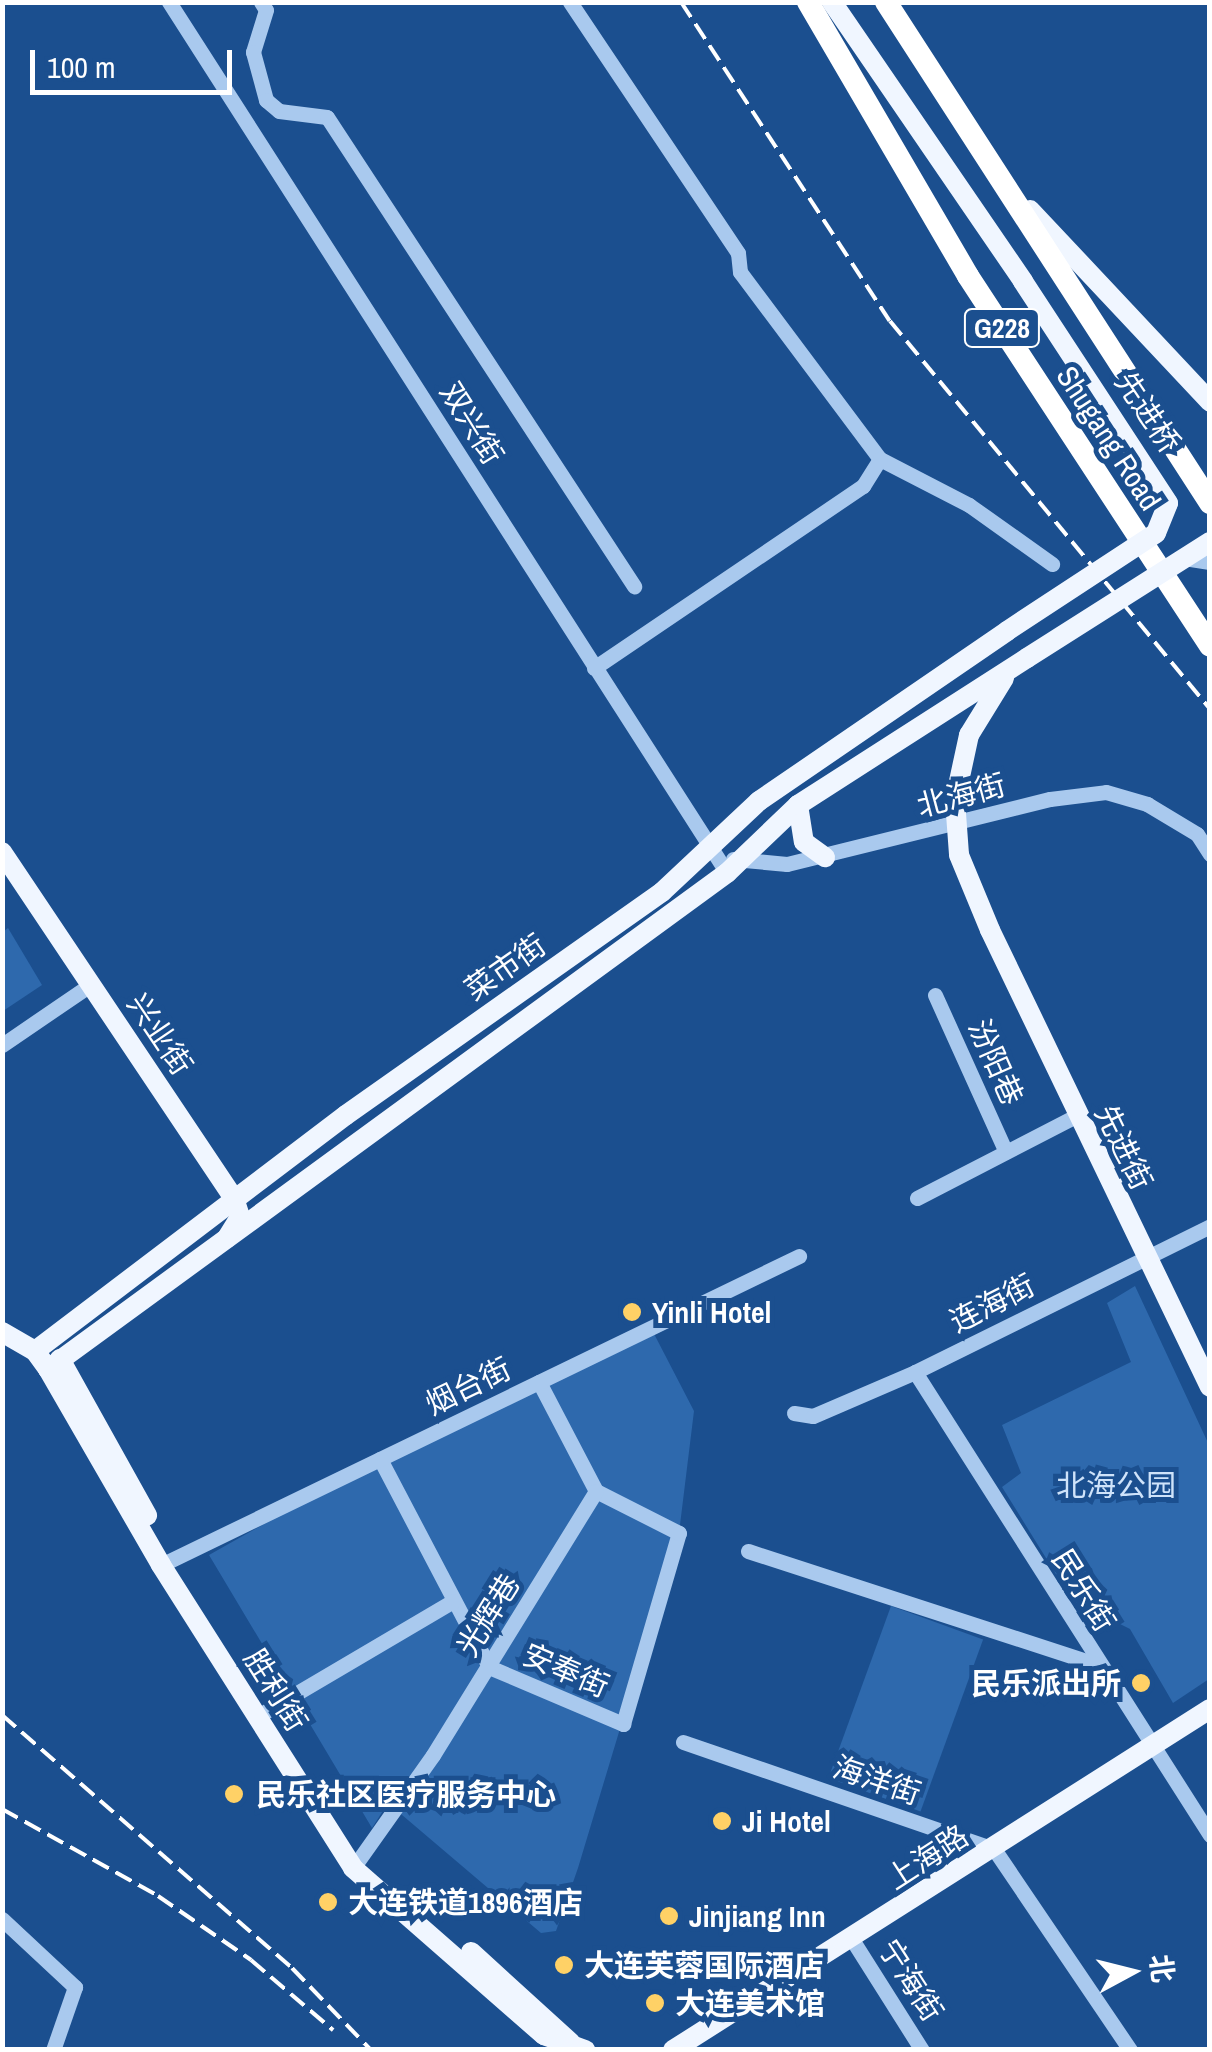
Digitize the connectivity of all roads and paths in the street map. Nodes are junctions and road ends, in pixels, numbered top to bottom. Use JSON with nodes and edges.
{"nodes":[{"id":1,"x":169,"y":2,"type":"edge"},
{"id":2,"x":260,"y":2,"type":"edge"},
{"id":3,"x":570,"y":2,"type":"edge"},
{"id":4,"x":808,"y":2,"type":"edge"},
{"id":5,"x":832,"y":2,"type":"edge"},
{"id":6,"x":886,"y":2,"type":"edge"},
{"id":7,"x":266,"y":100,"type":"junction"},
{"id":8,"x":245,"y":116,"type":"junction"},
{"id":9,"x":987,"y":159,"type":"junction"},
{"id":10,"x":1210,"y":402,"type":"edge"},
{"id":11,"x":880,"y":459,"type":"junction"},
{"id":12,"x":1207,"y":499,"type":"edge"},
{"id":13,"x":1210,"y":542,"type":"edge"},
{"id":14,"x":1184,"y":558,"type":"junction"},
{"id":15,"x":1210,"y":562,"type":"edge"},
{"id":16,"x":1052,"y":564,"type":"dead end"},
{"id":17,"x":634,"y":586,"type":"dead end"},
{"id":18,"x":1006,"y":631,"type":"joint"},
{"id":19,"x":1210,"y":649,"type":"edge"},
{"id":20,"x":1021,"y":662,"type":"junction"},
{"id":21,"x":594,"y":668,"type":"junction"},
{"id":22,"x":798,"y":805,"type":"junction"},
{"id":23,"x":2,"y":852,"type":"edge"},
{"id":24,"x":710,"y":852,"type":"junction"},
{"id":25,"x":1210,"y":854,"type":"edge"},
{"id":26,"x":825,"y":857,"type":"junction"},
{"id":27,"x":734,"y":867,"type":"junction"},
{"id":28,"x":90,"y":984,"type":"junction"},
{"id":29,"x":935,"y":995,"type":"dead end"},
{"id":30,"x":2,"y":1045,"type":"edge"},
{"id":31,"x":1076,"y":1116,"type":"junction"},
{"id":32,"x":1006,"y":1152,"type":"junction"},
{"id":33,"x":234,"y":1198,"type":"junction"},
{"id":34,"x":917,"y":1198,"type":"dead end"},
{"id":35,"x":1210,"y":1226,"type":"edge"},
{"id":36,"x":216,"y":1251,"type":"junction"},
{"id":37,"x":805,"y":1253,"type":"dead end"},
{"id":38,"x":1145,"y":1257,"type":"junction"},
{"id":39,"x":2,"y":1332,"type":"edge"},
{"id":40,"x":48,"y":1360,"type":"junction"},
{"id":41,"x":915,"y":1372,"type":"junction"},
{"id":42,"x":539,"y":1382,"type":"junction"},
{"id":43,"x":1210,"y":1387,"type":"edge"},
{"id":44,"x":794,"y":1413,"type":"dead end"},
{"id":45,"x":380,"y":1458,"type":"junction"},
{"id":46,"x":596,"y":1492,"type":"junction"},
{"id":47,"x":748,"y":1551,"type":"dead end"},
{"id":48,"x":166,"y":1562,"type":"junction"},
{"id":49,"x":453,"y":1601,"type":"junction"},
{"id":50,"x":1099,"y":1665,"type":"junction"},
{"id":51,"x":489,"y":1666,"type":"junction"},
{"id":52,"x":1210,"y":1709,"type":"edge"},
{"id":53,"x":262,"y":1713,"type":"junction"},
{"id":54,"x":683,"y":1742,"type":"dead end"},
{"id":55,"x":1152,"y":1746,"type":"junction"},
{"id":56,"x":1210,"y":1836,"type":"edge"},
{"id":57,"x":994,"y":1849,"type":"junction"},
{"id":58,"x":356,"y":1863,"type":"junction"},
{"id":59,"x":2,"y":1919,"type":"edge"},
{"id":60,"x":853,"y":1941,"type":"junction"},
{"id":61,"x":568,"y":2046,"type":"edge"},
{"id":62,"x":675,"y":2049,"type":"edge"},
{"id":63,"x":52,"y":2050,"type":"edge"},
{"id":64,"x":922,"y":2050,"type":"edge"},
{"id":65,"x":1130,"y":2050,"type":"edge"}],
"edges":[{"from":1,"to":8,"type":"street","name":"双兴街"},
{"from":2,"to":7,"type":"street"},
{"from":3,"to":11,"type":"street"},
{"from":4,"to":19,"type":"highway","name":"Shugang Road","number":"G228"},
{"from":5,"to":18,"type":"main road","name":"先进桥","bridge":true},
{"from":6,"to":9,"type":"highway","name":"Shugang Road","number":"G228"},
{"from":7,"to":8,"type":"street"},
{"from":7,"to":17,"type":"street"},
{"from":8,"to":21,"type":"street","name":"双兴街"},
{"from":9,"to":10,"type":"main road","name":"先进桥"},
{"from":9,"to":12,"type":"highway","name":"Shugang Road","number":"G228"},
{"from":11,"to":16,"type":"street"},
{"from":11,"to":21,"type":"street"},
{"from":13,"to":14,"type":"main road","bridge":true},
{"from":14,"to":15,"type":"street"},
{"from":14,"to":20,"type":"main road","bridge":true},
{"from":18,"to":24,"type":"main road","name":"菜市街"},
{"from":20,"to":22,"type":"main road"},
{"from":20,"to":31,"type":"main road","name":"先进街","bridge":true},
{"from":21,"to":24,"type":"street","name":"双兴街"},
{"from":22,"to":26,"type":"main road"},
{"from":22,"to":27,"type":"main road"},
{"from":23,"to":28,"type":"main road","name":"兴业街"},
{"from":24,"to":27,"type":"street","name":"北海街"},
{"from":24,"to":33,"type":"main road","name":"菜市街"},
{"from":25,"to":26,"type":"street","name":"北海街"},
{"from":26,"to":27,"type":"street","name":"北海街"},
{"from":27,"to":36,"type":"main road"},
{"from":28,"to":30,"type":"street"},
{"from":28,"to":33,"type":"main road","name":"兴业街"},
{"from":29,"to":32,"type":"street","name":"汾阳巷"},
{"from":31,"to":32,"type":"street"},
{"from":31,"to":38,"type":"main road","name":"先进街"},
{"from":32,"to":34,"type":"street"},
{"from":33,"to":36,"type":"main road"},
{"from":33,"to":40,"type":"main road","name":"菜市街"},
{"from":35,"to":38,"type":"street","name":"连海街"},
{"from":36,"to":40,"type":"main road"},
{"from":37,"to":42,"type":"street","name":"烟台街"},
{"from":38,"to":41,"type":"street","name":"连海街"},
{"from":38,"to":43,"type":"main road","name":"先进街"},
{"from":39,"to":40,"type":"main road"},
{"from":40,"to":48,"type":"main road","name":"胜利街"},
{"from":41,"to":44,"type":"street","name":"连海街"},
{"from":41,"to":50,"type":"street","name":"民乐街"},
{"from":42,"to":45,"type":"street","name":"烟台街"},
{"from":42,"to":46,"type":"street"},
{"from":45,"to":48,"type":"street","name":"烟台街"},
{"from":45,"to":49,"type":"street"},
{"from":46,"to":51,"type":"street","name":"光辉巷"},
{"from":46,"to":51,"type":"street","name":"安奉街"},
{"from":47,"to":50,"type":"street"},
{"from":48,"to":53,"type":"main road","name":"胜利街"},
{"from":49,"to":51,"type":"street"},
{"from":49,"to":53,"type":"street"},
{"from":50,"to":55,"type":"street","name":"民乐街"},
{"from":51,"to":58,"type":"street","name":"光辉巷"},
{"from":52,"to":55,"type":"main road","name":"上海路"},
{"from":53,"to":58,"type":"main road","name":"胜利街"},
{"from":54,"to":57,"type":"street","name":"海洋街"},
{"from":55,"to":56,"type":"street","name":"民乐街"},
{"from":55,"to":57,"type":"main road","name":"上海路"},
{"from":57,"to":60,"type":"main road","name":"上海路"},
{"from":57,"to":65,"type":"street"},
{"from":58,"to":61,"type":"main road","name":"胜利街"},
{"from":58,"to":61,"type":"main road","name":"胜利街"},
{"from":59,"to":63,"type":"street"},
{"from":60,"to":62,"type":"main road","name":"上海路"},
{"from":60,"to":64,"type":"street","name":"宁海街"}]}
